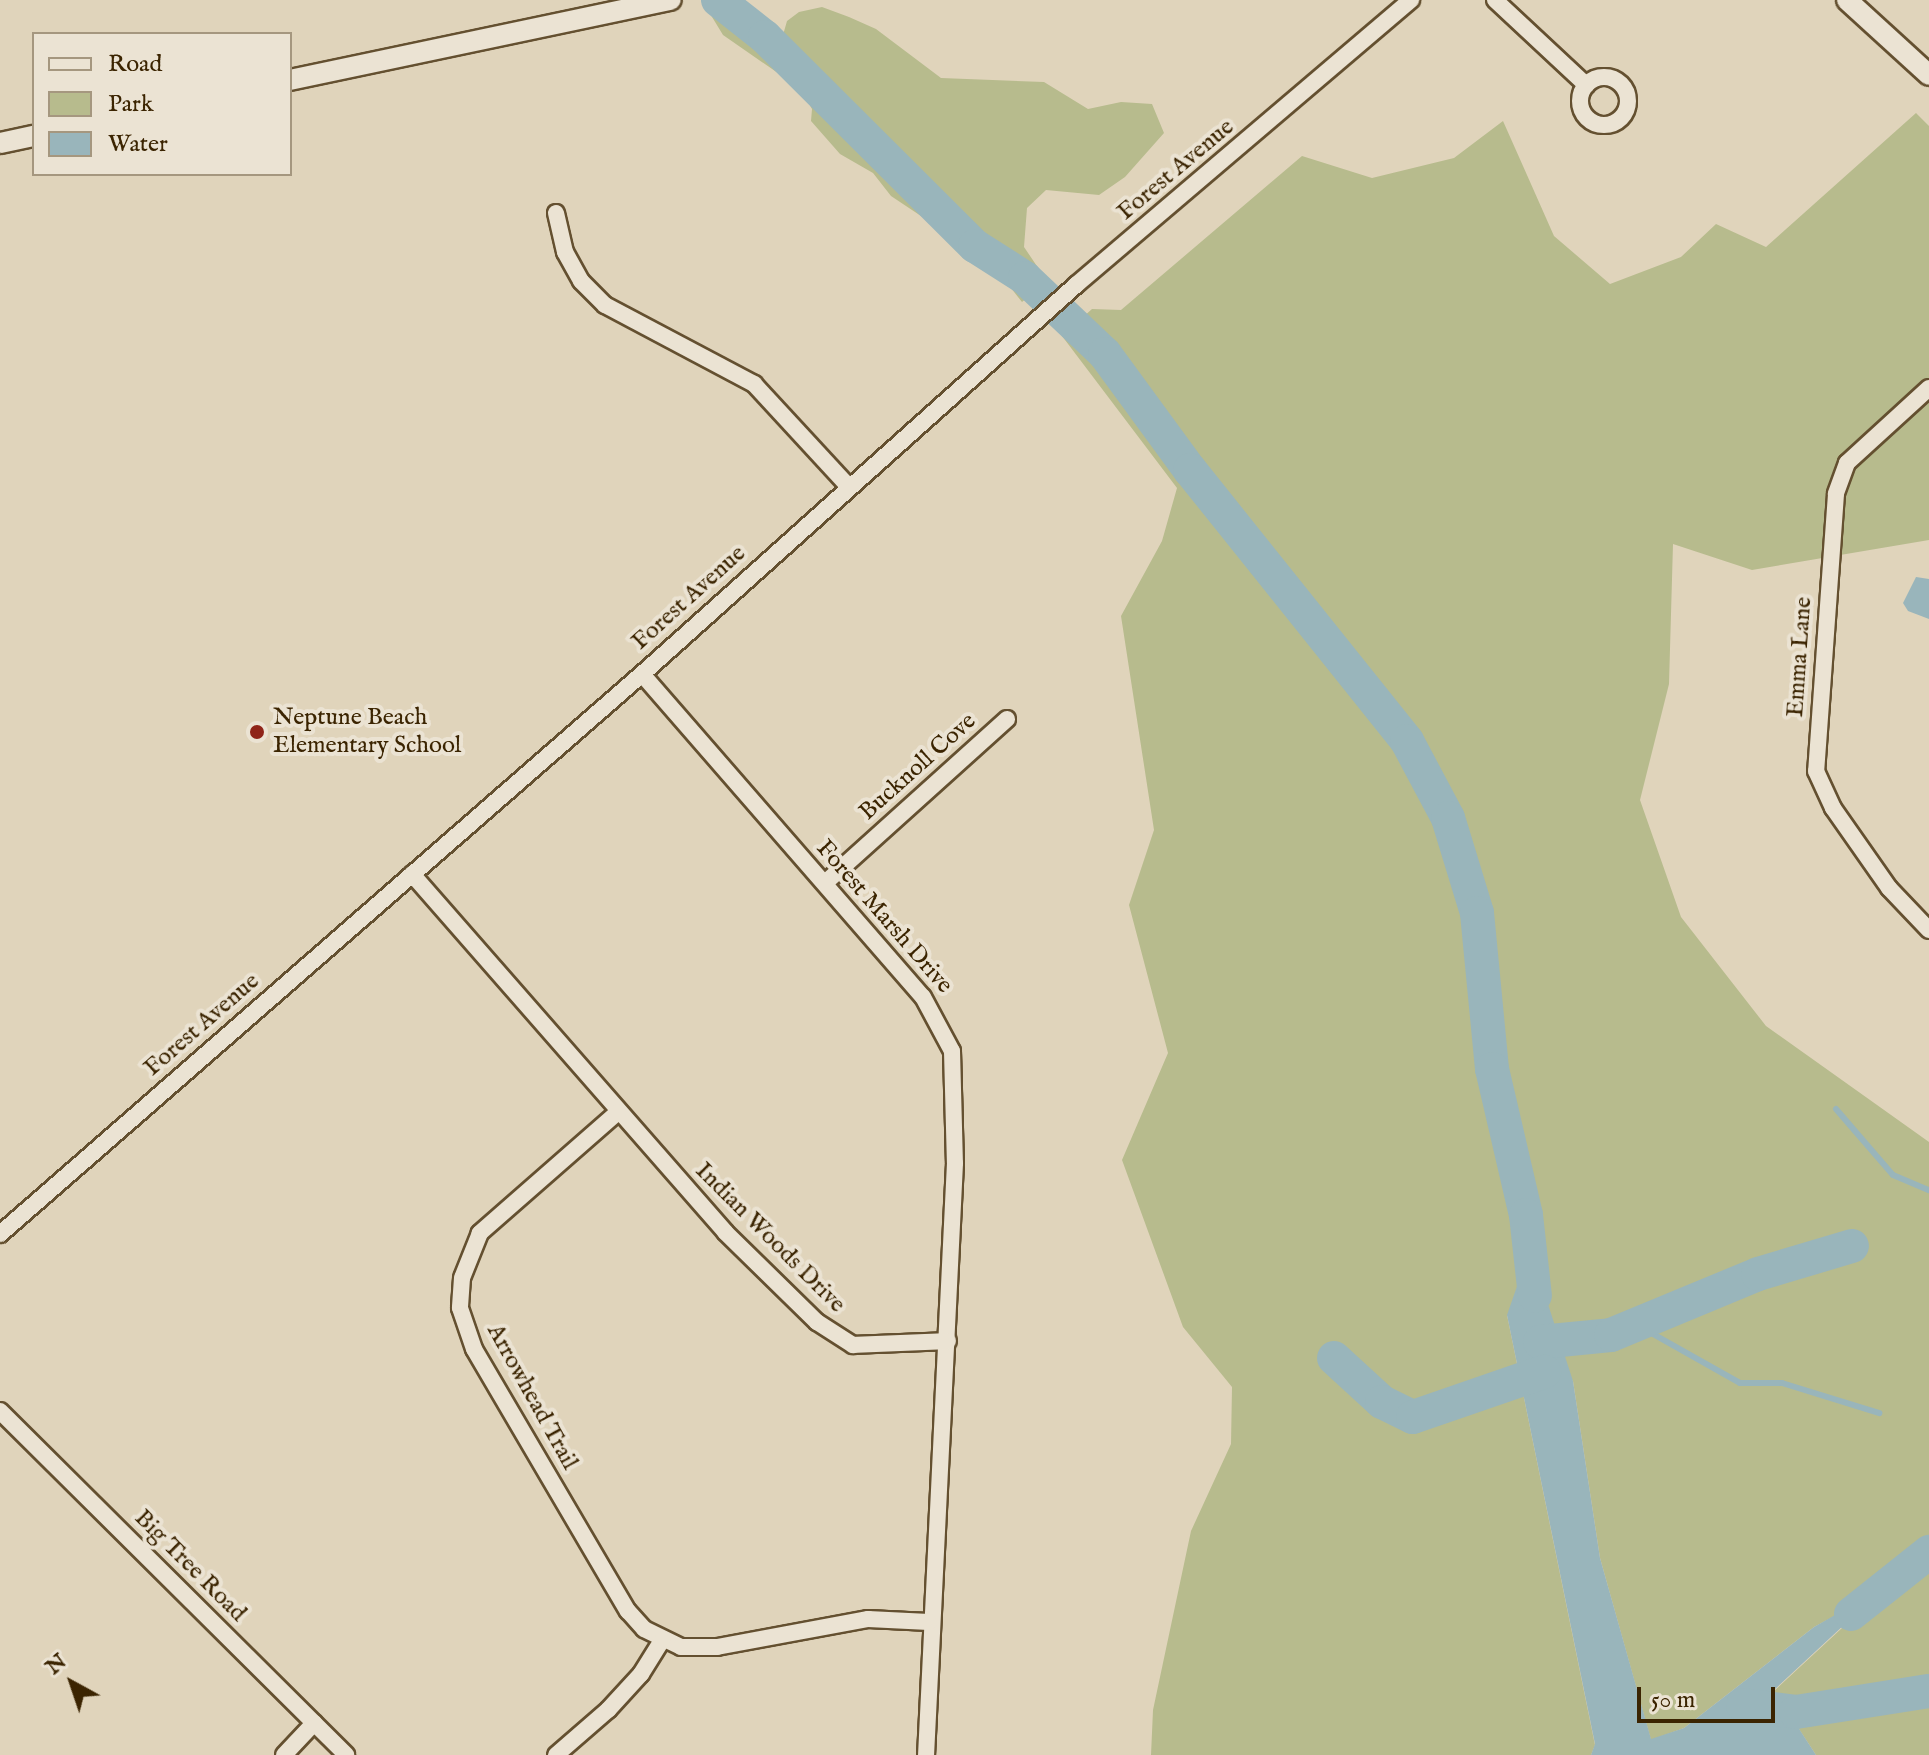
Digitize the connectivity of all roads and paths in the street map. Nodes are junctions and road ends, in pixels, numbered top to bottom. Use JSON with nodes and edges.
{"nodes":[{"id":1,"x":1411,"y":0,"type":"edge"},
{"id":2,"x":1495,"y":0,"type":"edge"},
{"id":3,"x":1847,"y":0,"type":"edge"},
{"id":4,"x":663,"y":2,"type":"edge"},
{"id":5,"x":1929,"y":75,"type":"edge"},
{"id":6,"x":292,"y":80,"type":"edge"},
{"id":7,"x":1586,"y":85,"type":"dead end"},
{"id":8,"x":32,"y":136,"type":"edge"},
{"id":9,"x":0,"y":143,"type":"edge"},
{"id":10,"x":556,"y":213,"type":"dead end"},
{"id":11,"x":1929,"y":388,"type":"edge"},
{"id":12,"x":848,"y":486,"type":"junction"},
{"id":13,"x":642,"y":674,"type":"junction"},
{"id":14,"x":1007,"y":719,"type":"dead end"},
{"id":15,"x":412,"y":874,"type":"junction"},
{"id":16,"x":825,"y":883,"type":"junction"},
{"id":17,"x":1929,"y":930,"type":"edge"},
{"id":18,"x":618,"y":1112,"type":"junction"},
{"id":19,"x":0,"y":1234,"type":"edge"},
{"id":20,"x":948,"y":1341,"type":"junction"},
{"id":21,"x":0,"y":1411,"type":"edge"},
{"id":22,"x":929,"y":1622,"type":"junction"},
{"id":23,"x":662,"y":1640,"type":"junction"},
{"id":24,"x":314,"y":1723,"type":"junction"},
{"id":25,"x":284,"y":1755,"type":"edge"},
{"id":26,"x":346,"y":1755,"type":"edge"},
{"id":27,"x":556,"y":1755,"type":"edge"},
{"id":28,"x":926,"y":1755,"type":"edge"}],
"edges":[{"from":1,"to":12,"type":"street","name":"Forest Avenue"},
{"from":2,"to":7,"type":"street"},
{"from":3,"to":5,"type":"street"},
{"from":4,"to":6,"type":"street"},
{"from":8,"to":9,"type":"street"},
{"from":10,"to":12,"type":"street"},
{"from":11,"to":17,"type":"street","name":"Emma Lane"},
{"from":12,"to":13,"type":"street","name":"Forest Avenue"},
{"from":13,"to":15,"type":"street","name":"Forest Avenue"},
{"from":13,"to":16,"type":"street","name":"Forest Marsh Drive"},
{"from":14,"to":16,"type":"street","name":"Bucknoll Cove"},
{"from":15,"to":18,"type":"street","name":"Indian Woods Drive"},
{"from":15,"to":19,"type":"street","name":"Forest Avenue"},
{"from":16,"to":20,"type":"street","name":"Forest Marsh Drive"},
{"from":18,"to":20,"type":"street","name":"Indian Woods Drive"},
{"from":18,"to":23,"type":"street","name":"Arrowhead Trail"},
{"from":20,"to":22,"type":"street"},
{"from":21,"to":24,"type":"street","name":"Big Tree Road"},
{"from":22,"to":23,"type":"street"},
{"from":22,"to":28,"type":"street"},
{"from":23,"to":27,"type":"street"},
{"from":24,"to":25,"type":"street"},
{"from":24,"to":26,"type":"street","name":"Big Tree Road"}]}
